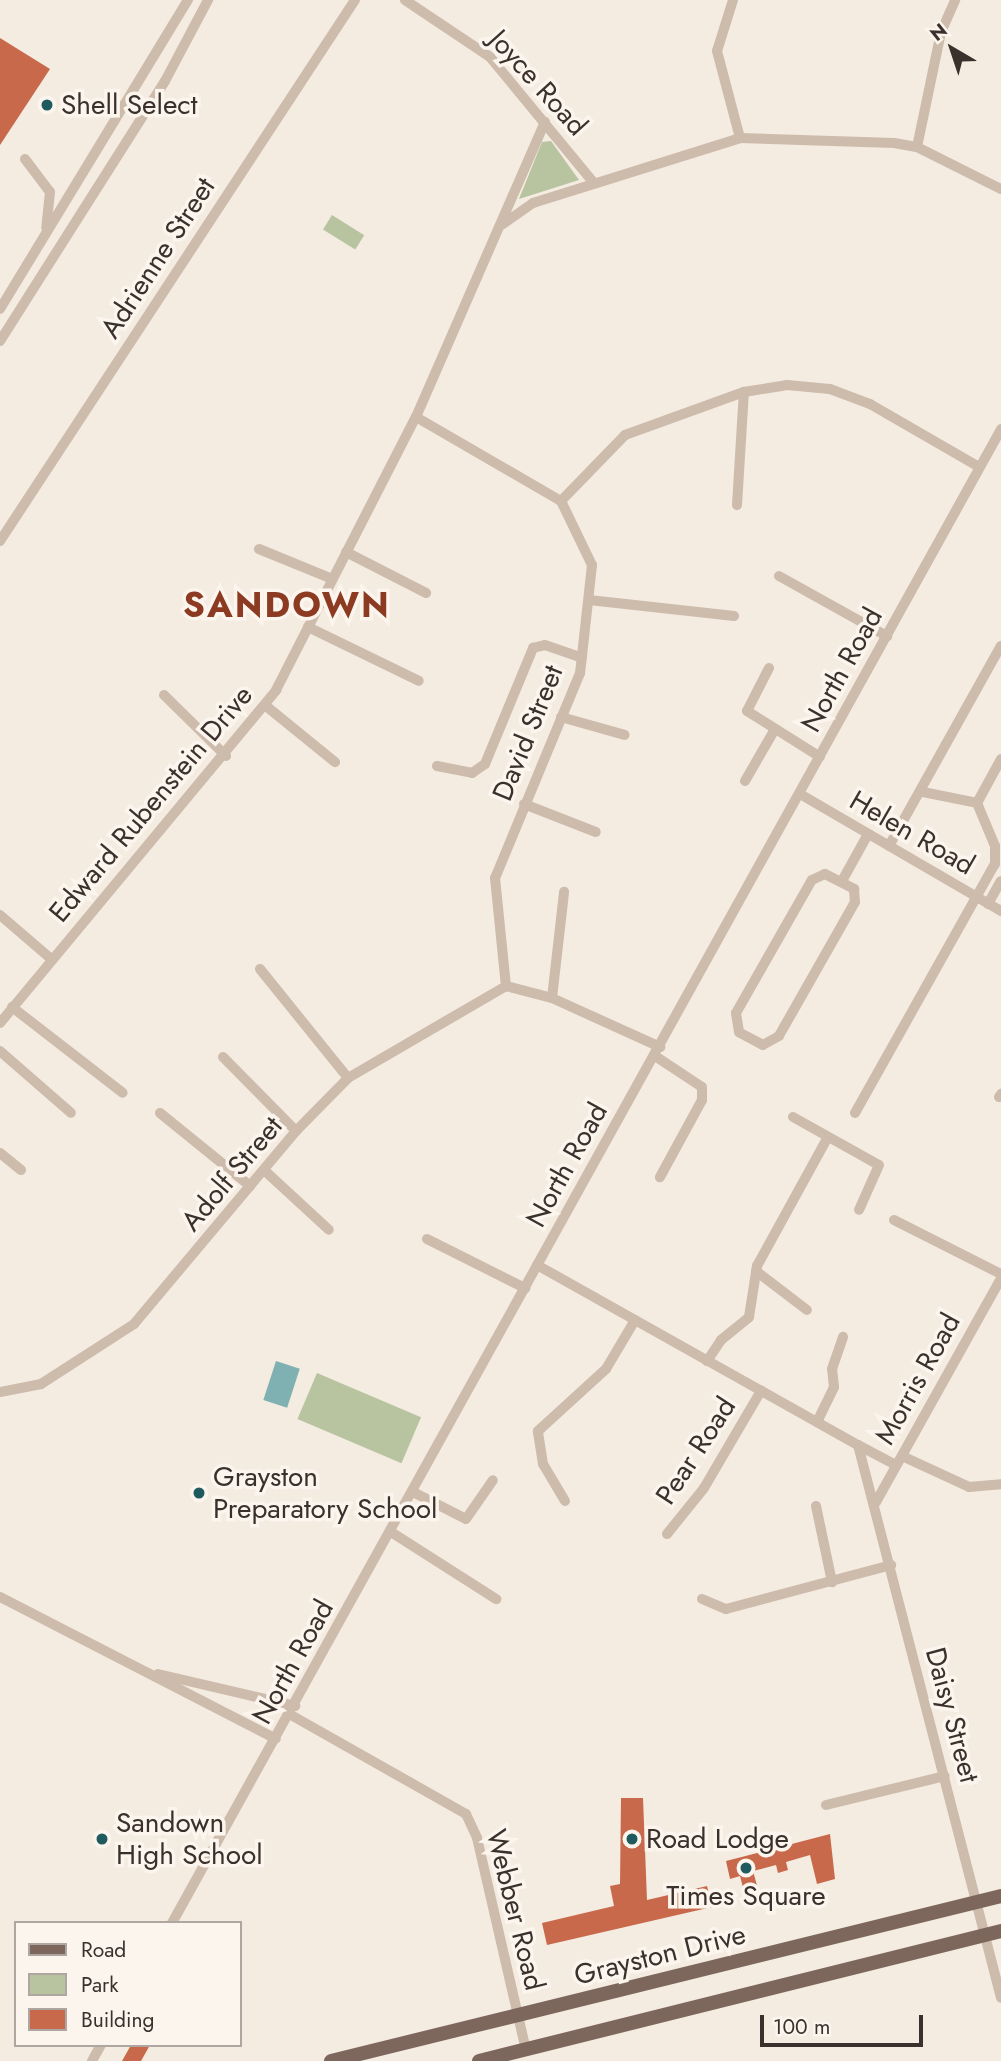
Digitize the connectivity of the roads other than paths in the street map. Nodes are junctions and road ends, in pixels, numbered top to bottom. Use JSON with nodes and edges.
{"nodes":[{"id":1,"x":188,"y":0,"type":"edge"},
{"id":2,"x":208,"y":0,"type":"edge"},
{"id":3,"x":355,"y":0,"type":"edge"},
{"id":4,"x":405,"y":0,"type":"edge"},
{"id":5,"x":733,"y":0,"type":"edge"},
{"id":6,"x":955,"y":0,"type":"edge"},
{"id":7,"x":545,"y":122,"type":"junction"},
{"id":8,"x":740,"y":138,"type":"junction"},
{"id":9,"x":917,"y":147,"type":"junction"},
{"id":10,"x":25,"y":159,"type":"dead end"},
{"id":11,"x":594,"y":183,"type":"junction"},
{"id":12,"x":1001,"y":189,"type":"edge"},
{"id":13,"x":501,"y":226,"type":"junction"},
{"id":14,"x":45,"y":235,"type":"junction"},
{"id":15,"x":0,"y":309,"type":"edge"},
{"id":16,"x":0,"y":341,"type":"edge"},
{"id":17,"x":744,"y":392,"type":"junction"},
{"id":18,"x":416,"y":417,"type":"junction"},
{"id":19,"x":1001,"y":429,"type":"edge"},
{"id":20,"x":979,"y":467,"type":"junction"},
{"id":21,"x":561,"y":501,"type":"junction"},
{"id":22,"x":737,"y":505,"type":"dead end"},
{"id":23,"x":0,"y":541,"type":"edge"},
{"id":24,"x":259,"y":549,"type":"dead end"},
{"id":25,"x":346,"y":552,"type":"junction"},
{"id":26,"x":779,"y":576,"type":"dead end"},
{"id":27,"x":332,"y":579,"type":"junction"},
{"id":28,"x":426,"y":593,"type":"dead end"},
{"id":29,"x":589,"y":600,"type":"junction"},
{"id":30,"x":734,"y":616,"type":"dead end"},
{"id":31,"x":308,"y":627,"type":"junction"},
{"id":32,"x":887,"y":636,"type":"junction"},
{"id":33,"x":1001,"y":646,"type":"edge"},
{"id":34,"x":582,"y":658,"type":"junction"},
{"id":35,"x":769,"y":668,"type":"dead end"},
{"id":36,"x":419,"y":681,"type":"dead end"},
{"id":37,"x":164,"y":695,"type":"dead end"},
{"id":38,"x":266,"y":706,"type":"junction"},
{"id":39,"x":561,"y":717,"type":"junction"},
{"id":40,"x":775,"y":729,"type":"junction"},
{"id":41,"x":625,"y":735,"type":"dead end"},
{"id":42,"x":226,"y":756,"type":"junction"},
{"id":43,"x":820,"y":757,"type":"junction"},
{"id":44,"x":1001,"y":760,"type":"edge"},
{"id":45,"x":335,"y":762,"type":"dead end"},
{"id":46,"x":437,"y":766,"type":"dead end"},
{"id":47,"x":746,"y":781,"type":"dead end"},
{"id":48,"x":923,"y":792,"type":"junction"},
{"id":49,"x":800,"y":794,"type":"junction"},
{"id":50,"x":977,"y":803,"type":"junction"},
{"id":51,"x":524,"y":804,"type":"junction"},
{"id":52,"x":596,"y":832,"type":"dead end"},
{"id":53,"x":868,"y":834,"type":"junction"},
{"id":54,"x":889,"y":846,"type":"junction"},
{"id":55,"x":842,"y":881,"type":"junction"},
{"id":56,"x":1001,"y":881,"type":"edge"},
{"id":57,"x":564,"y":892,"type":"dead end"},
{"id":58,"x":975,"y":895,"type":"junction"},
{"id":59,"x":988,"y":904,"type":"junction"},
{"id":60,"x":1001,"y":911,"type":"edge"},
{"id":61,"x":0,"y":915,"type":"edge"},
{"id":62,"x":50,"y":958,"type":"junction"},
{"id":63,"x":260,"y":969,"type":"dead end"},
{"id":64,"x":506,"y":986,"type":"junction"},
{"id":65,"x":552,"y":998,"type":"junction"},
{"id":66,"x":12,"y":1007,"type":"junction"},
{"id":67,"x":0,"y":1023,"type":"edge"},
{"id":68,"x":0,"y":1051,"type":"edge"},
{"id":69,"x":657,"y":1051,"type":"junction"},
{"id":70,"x":223,"y":1057,"type":"dead end"},
{"id":71,"x":348,"y":1079,"type":"junction"},
{"id":72,"x":123,"y":1093,"type":"dead end"},
{"id":73,"x":71,"y":1113,"type":"dead end"},
{"id":74,"x":855,"y":1113,"type":"dead end"},
{"id":75,"x":160,"y":1114,"type":"dead end"},
{"id":76,"x":793,"y":1117,"type":"dead end"},
{"id":77,"x":296,"y":1130,"type":"junction"},
{"id":78,"x":828,"y":1138,"type":"junction"},
{"id":79,"x":0,"y":1153,"type":"edge"},
{"id":80,"x":21,"y":1170,"type":"dead end"},
{"id":81,"x":264,"y":1170,"type":"junction"},
{"id":82,"x":660,"y":1177,"type":"dead end"},
{"id":83,"x":250,"y":1186,"type":"junction"},
{"id":84,"x":859,"y":1210,"type":"dead end"},
{"id":85,"x":894,"y":1220,"type":"dead end"},
{"id":86,"x":329,"y":1230,"type":"dead end"},
{"id":87,"x":427,"y":1239,"type":"dead end"},
{"id":88,"x":537,"y":1265,"type":"junction"},
{"id":89,"x":756,"y":1271,"type":"junction"},
{"id":90,"x":1001,"y":1276,"type":"edge"},
{"id":91,"x":525,"y":1288,"type":"junction"},
{"id":92,"x":807,"y":1310,"type":"dead end"},
{"id":93,"x":635,"y":1320,"type":"junction"},
{"id":94,"x":843,"y":1337,"type":"dead end"},
{"id":95,"x":707,"y":1361,"type":"junction"},
{"id":96,"x":761,"y":1391,"type":"junction"},
{"id":97,"x":0,"y":1392,"type":"edge"},
{"id":98,"x":817,"y":1422,"type":"junction"},
{"id":99,"x":858,"y":1444,"type":"junction"},
{"id":100,"x":899,"y":1461,"type":"junction"},
{"id":101,"x":493,"y":1480,"type":"dead end"},
{"id":102,"x":1000,"y":1485,"type":"edge"},
{"id":103,"x":413,"y":1492,"type":"junction"},
{"id":104,"x":565,"y":1501,"type":"dead end"},
{"id":105,"x":876,"y":1502,"type":"junction"},
{"id":106,"x":816,"y":1506,"type":"dead end"},
{"id":107,"x":391,"y":1532,"type":"junction"},
{"id":108,"x":667,"y":1534,"type":"dead end"},
{"id":109,"x":891,"y":1565,"type":"junction"},
{"id":110,"x":832,"y":1582,"type":"junction"},
{"id":111,"x":0,"y":1597,"type":"edge"},
{"id":112,"x":496,"y":1599,"type":"dead end"},
{"id":113,"x":702,"y":1599,"type":"dead end"},
{"id":114,"x":145,"y":1672,"type":"junction"},
{"id":115,"x":293,"y":1711,"type":"junction"},
{"id":116,"x":276,"y":1739,"type":"junction"},
{"id":117,"x":946,"y":1776,"type":"junction"},
{"id":118,"x":826,"y":1805,"type":"dead end"},
{"id":119,"x":1001,"y":1896,"type":"edge"},
{"id":120,"x":978,"y":1902,"type":"junction"},
{"id":121,"x":173,"y":1921,"type":"edge"},
{"id":122,"x":1001,"y":1931,"type":"edge"},
{"id":123,"x":985,"y":1935,"type":"junction"},
{"id":124,"x":1001,"y":1998,"type":"edge"},
{"id":125,"x":517,"y":2016,"type":"junction"},
{"id":126,"x":526,"y":2050,"type":"junction"},
{"id":127,"x":331,"y":2061,"type":"edge"},
{"id":128,"x":479,"y":2061,"type":"edge"}],
"edges":[{"from":1,"to":14,"type":"street"},
{"from":2,"to":16,"type":"street"},
{"from":3,"to":23,"type":"street","name":"Adrienne Street"},
{"from":4,"to":7,"type":"street","name":"Joyce Road"},
{"from":5,"to":8,"type":"street"},
{"from":6,"to":9,"type":"street"},
{"from":7,"to":11,"type":"street","name":"Joyce Road"},
{"from":7,"to":13,"type":"street","name":"Edward Rubenstein Drive"},
{"from":8,"to":9,"type":"street"},
{"from":8,"to":11,"type":"street"},
{"from":9,"to":12,"type":"street"},
{"from":10,"to":14,"type":"street"},
{"from":11,"to":13,"type":"street"},
{"from":13,"to":18,"type":"street","name":"Edward Rubenstein Drive"},
{"from":14,"to":15,"type":"street"},
{"from":17,"to":20,"type":"street"},
{"from":17,"to":21,"type":"street"},
{"from":17,"to":22,"type":"street"},
{"from":18,"to":21,"type":"street"},
{"from":18,"to":25,"type":"street","name":"Edward Rubenstein Drive"},
{"from":19,"to":20,"type":"street","name":"North Road"},
{"from":20,"to":32,"type":"street","name":"North Road"},
{"from":21,"to":29,"type":"street","name":"David Street"},
{"from":24,"to":27,"type":"street"},
{"from":25,"to":27,"type":"street","name":"Edward Rubenstein Drive"},
{"from":25,"to":28,"type":"street"},
{"from":26,"to":32,"type":"street"},
{"from":27,"to":31,"type":"street","name":"Edward Rubenstein Drive"},
{"from":29,"to":30,"type":"street"},
{"from":29,"to":34,"type":"street","name":"David Street"},
{"from":31,"to":36,"type":"street"},
{"from":31,"to":38,"type":"street","name":"Edward Rubenstein Drive"},
{"from":32,"to":43,"type":"street","name":"North Road"},
{"from":33,"to":48,"type":"street"},
{"from":34,"to":39,"type":"street","name":"David Street"},
{"from":34,"to":46,"type":"street"},
{"from":35,"to":40,"type":"street"},
{"from":37,"to":42,"type":"street"},
{"from":38,"to":42,"type":"street","name":"Edward Rubenstein Drive"},
{"from":38,"to":45,"type":"street"},
{"from":39,"to":41,"type":"street"},
{"from":39,"to":51,"type":"street","name":"David Street"},
{"from":40,"to":43,"type":"street"},
{"from":40,"to":47,"type":"street"},
{"from":42,"to":62,"type":"street","name":"Edward Rubenstein Drive"},
{"from":43,"to":49,"type":"street","name":"North Road"},
{"from":44,"to":50,"type":"street"},
{"from":48,"to":50,"type":"street"},
{"from":48,"to":54,"type":"street"},
{"from":49,"to":53,"type":"street","name":"Helen Road"},
{"from":49,"to":69,"type":"street","name":"North Road"},
{"from":50,"to":58,"type":"street"},
{"from":51,"to":52,"type":"street"},
{"from":51,"to":64,"type":"street","name":"David Street"},
{"from":53,"to":54,"type":"street","name":"Helen Road"},
{"from":53,"to":55,"type":"street"},
{"from":54,"to":58,"type":"street","name":"Helen Road"},
{"from":55,"to":55,"type":"street"},
{"from":56,"to":59,"type":"street"},
{"from":57,"to":65,"type":"street"},
{"from":58,"to":59,"type":"street","name":"Helen Road"},
{"from":58,"to":74,"type":"street"},
{"from":59,"to":60,"type":"street","name":"Helen Road"},
{"from":61,"to":62,"type":"street"},
{"from":62,"to":66,"type":"street","name":"Edward Rubenstein Drive"},
{"from":63,"to":71,"type":"street"},
{"from":64,"to":65,"type":"street"},
{"from":64,"to":71,"type":"street","name":"Adolf Street"},
{"from":65,"to":69,"type":"street"},
{"from":66,"to":67,"type":"street","name":"Edward Rubenstein Drive"},
{"from":66,"to":72,"type":"street"},
{"from":68,"to":73,"type":"street"},
{"from":69,"to":82,"type":"street"},
{"from":69,"to":88,"type":"street","name":"North Road"},
{"from":70,"to":77,"type":"street"},
{"from":71,"to":77,"type":"street","name":"Adolf Street"},
{"from":75,"to":83,"type":"street"},
{"from":76,"to":78,"type":"street"},
{"from":77,"to":81,"type":"street","name":"Adolf Street"},
{"from":78,"to":84,"type":"street"},
{"from":78,"to":89,"type":"street"},
{"from":79,"to":80,"type":"street"},
{"from":81,"to":83,"type":"street","name":"Adolf Street"},
{"from":81,"to":86,"type":"street"},
{"from":83,"to":97,"type":"street","name":"Adolf Street"},
{"from":85,"to":90,"type":"street"},
{"from":87,"to":91,"type":"street"},
{"from":88,"to":91,"type":"street","name":"North Road"},
{"from":88,"to":93,"type":"street"},
{"from":89,"to":92,"type":"street"},
{"from":89,"to":95,"type":"street"},
{"from":90,"to":100,"type":"street","name":"Morris Road"},
{"from":91,"to":103,"type":"street","name":"North Road"},
{"from":93,"to":95,"type":"street"},
{"from":93,"to":104,"type":"street"},
{"from":94,"to":98,"type":"street"},
{"from":95,"to":96,"type":"street"},
{"from":96,"to":98,"type":"street"},
{"from":96,"to":108,"type":"street","name":"Pear Road"},
{"from":98,"to":99,"type":"street"},
{"from":99,"to":100,"type":"street"},
{"from":99,"to":105,"type":"street","name":"Daisy Street"},
{"from":100,"to":102,"type":"street"},
{"from":100,"to":105,"type":"street","name":"Morris Road"},
{"from":101,"to":103,"type":"street"},
{"from":103,"to":107,"type":"street","name":"North Road"},
{"from":105,"to":109,"type":"street","name":"Daisy Street"},
{"from":106,"to":110,"type":"street"},
{"from":107,"to":112,"type":"street"},
{"from":107,"to":115,"type":"street","name":"North Road"},
{"from":109,"to":110,"type":"street"},
{"from":109,"to":117,"type":"street","name":"Daisy Street"},
{"from":110,"to":113,"type":"street"},
{"from":111,"to":114,"type":"street"},
{"from":114,"to":115,"type":"street","name":"Webber Road"},
{"from":114,"to":116,"type":"street"},
{"from":115,"to":116,"type":"street","name":"North Road"},
{"from":115,"to":125,"type":"street","name":"Webber Road"},
{"from":116,"to":121,"type":"street","name":"North Road"},
{"from":117,"to":118,"type":"street"},
{"from":117,"to":120,"type":"street","name":"Daisy Street"},
{"from":119,"to":120,"type":"main road","name":"Grayston Drive"},
{"from":120,"to":123,"type":"street","name":"Daisy Street"},
{"from":120,"to":125,"type":"main road","name":"Grayston Drive"},
{"from":122,"to":123,"type":"main road","name":"Grayston Drive"},
{"from":123,"to":124,"type":"street","name":"Daisy Street"},
{"from":123,"to":126,"type":"main road","name":"Grayston Drive"},
{"from":125,"to":126,"type":"street","name":"Webber Road"},
{"from":125,"to":127,"type":"main road","name":"Grayston Drive"},
{"from":126,"to":128,"type":"main road","name":"Grayston Drive"}]}
